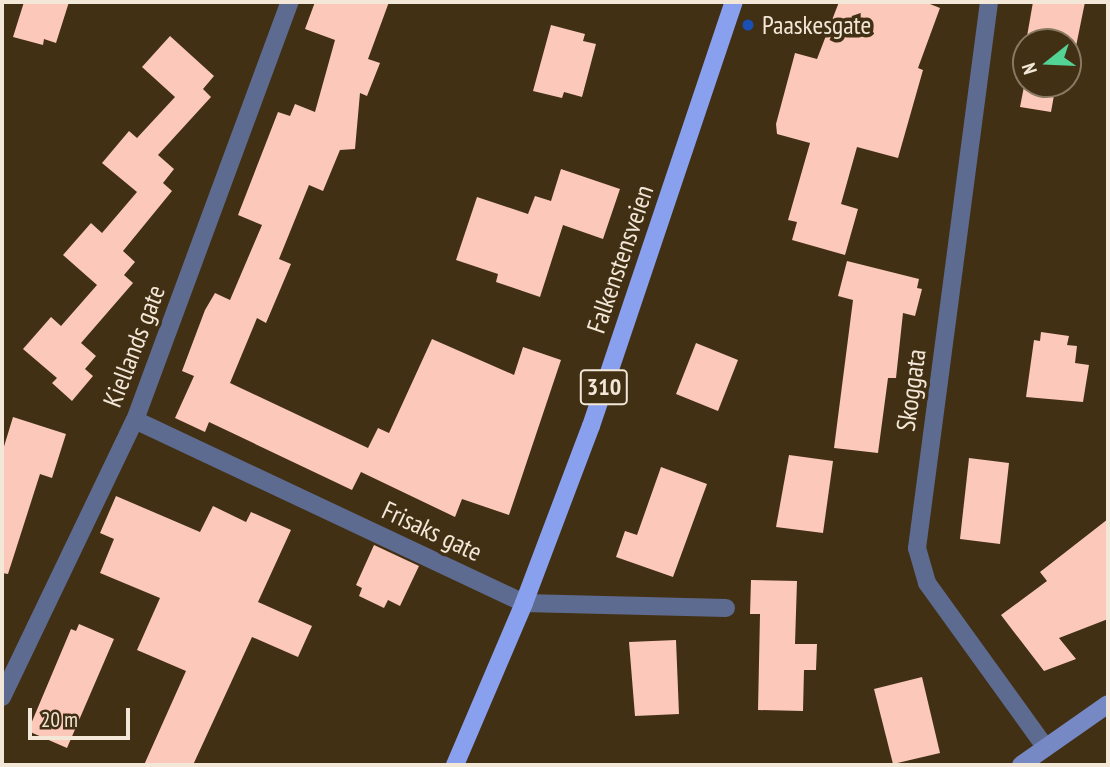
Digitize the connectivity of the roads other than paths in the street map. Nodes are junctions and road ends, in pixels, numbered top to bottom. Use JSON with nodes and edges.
{"nodes":[{"id":1,"x":290,"y":2,"type":"edge"},
{"id":2,"x":734,"y":2,"type":"edge"},
{"id":3,"x":989,"y":2,"type":"edge"},
{"id":4,"x":135,"y":420,"type":"junction"},
{"id":5,"x":524,"y":603,"type":"junction"},
{"id":6,"x":726,"y":608,"type":"dead end"},
{"id":7,"x":2,"y":697,"type":"edge"},
{"id":8,"x":1108,"y":704,"type":"edge"},
{"id":9,"x":1046,"y":748,"type":"junction"},
{"id":10,"x":455,"y":765,"type":"edge"},
{"id":11,"x":1021,"y":765,"type":"edge"}],
"edges":[{"from":1,"to":4,"type":"street","name":"Kiellands gate"},
{"from":2,"to":5,"type":"main road","name":"Falkenstensveien","number":"310"},
{"from":3,"to":9,"type":"street","name":"Skoggata"},
{"from":4,"to":5,"type":"street","name":"Frisaks gate"},
{"from":4,"to":7,"type":"street","name":"Kiellands gate"},
{"from":5,"to":6,"type":"street","name":"Frisaks gate"},
{"from":5,"to":10,"type":"main road","name":"Falkenstensveien","number":"310"},
{"from":8,"to":9,"type":"main road"},
{"from":9,"to":11,"type":"main road"}]}
